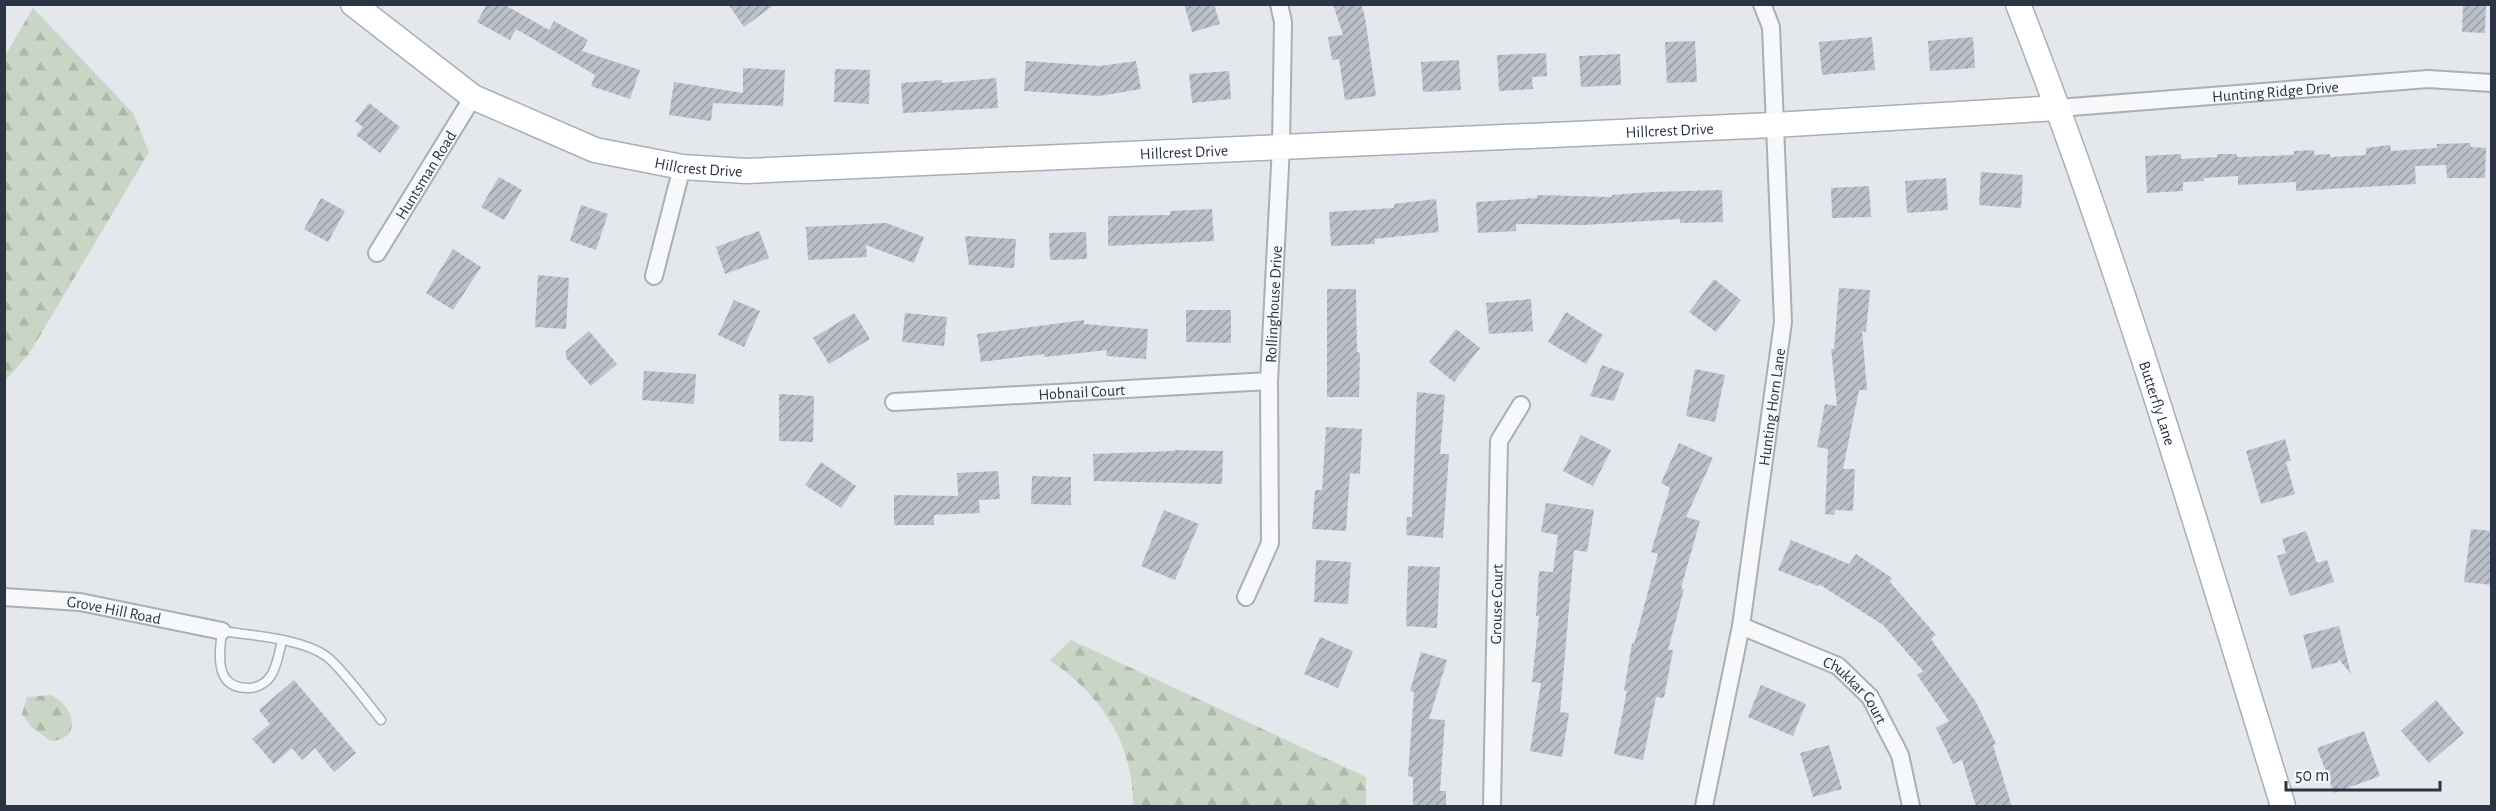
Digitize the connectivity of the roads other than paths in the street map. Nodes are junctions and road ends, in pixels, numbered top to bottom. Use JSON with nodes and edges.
{"nodes":[{"id":1,"x":353,"y":4,"type":"edge"},
{"id":2,"x":1279,"y":4,"type":"edge"},
{"id":3,"x":1762,"y":4,"type":"edge"},
{"id":4,"x":2018,"y":4,"type":"edge"},
{"id":5,"x":2492,"y":83,"type":"edge"},
{"id":6,"x":473,"y":97,"type":"junction"},
{"id":7,"x":2058,"y":108,"type":"junction"},
{"id":8,"x":1773,"y":125,"type":"junction"},
{"id":9,"x":1281,"y":146,"type":"junction"},
{"id":10,"x":682,"y":167,"type":"junction"},
{"id":11,"x":377,"y":253,"type":"dead end"},
{"id":12,"x":654,"y":276,"type":"dead end"},
{"id":13,"x":1269,"y":381,"type":"junction"},
{"id":14,"x":894,"y":402,"type":"dead end"},
{"id":15,"x":1521,"y":405,"type":"dead end"},
{"id":16,"x":4,"y":597,"type":"edge"},
{"id":17,"x":1245,"y":597,"type":"dead end"},
{"id":18,"x":1741,"y":626,"type":"junction"},
{"id":19,"x":222,"y":631,"type":"junction"},
{"id":20,"x":282,"y":641,"type":"junction"},
{"id":21,"x":381,"y":720,"type":"dead end"},
{"id":22,"x":1492,"y":807,"type":"edge"},
{"id":23,"x":1704,"y":807,"type":"edge"},
{"id":24,"x":1911,"y":807,"type":"edge"},
{"id":25,"x":2283,"y":807,"type":"edge"}],
"edges":[{"from":1,"to":6,"type":"street","name":"Hillcrest Drive"},
{"from":2,"to":9,"type":"street","name":"Rollinghouse Drive"},
{"from":3,"to":8,"type":"street","name":"Hunting Horn Lane"},
{"from":4,"to":7,"type":"street","name":"Butterfly Lane"},
{"from":5,"to":7,"type":"street","name":"Hunting Ridge Drive"},
{"from":6,"to":10,"type":"street","name":"Hillcrest Drive"},
{"from":6,"to":11,"type":"street","name":"Huntsman Road"},
{"from":7,"to":8,"type":"street","name":"Hillcrest Drive"},
{"from":7,"to":25,"type":"street","name":"Butterfly Lane"},
{"from":8,"to":9,"type":"street","name":"Hillcrest Drive"},
{"from":8,"to":18,"type":"street","name":"Hunting Horn Lane"},
{"from":9,"to":10,"type":"street","name":"Hillcrest Drive"},
{"from":9,"to":13,"type":"street","name":"Rollinghouse Drive"},
{"from":10,"to":12,"type":"street"},
{"from":13,"to":14,"type":"street","name":"Hobnail Court"},
{"from":13,"to":17,"type":"street","name":"Rollinghouse Drive"},
{"from":15,"to":22,"type":"street","name":"Grouse Court"},
{"from":16,"to":19,"type":"street","name":"Grove Hill Road"},
{"from":18,"to":23,"type":"street","name":"Hunting Horn Lane"},
{"from":18,"to":24,"type":"street","name":"Chukkar Court"},
{"from":19,"to":20,"type":"lane"},
{"from":19,"to":20,"type":"lane"},
{"from":20,"to":21,"type":"lane"}]}
